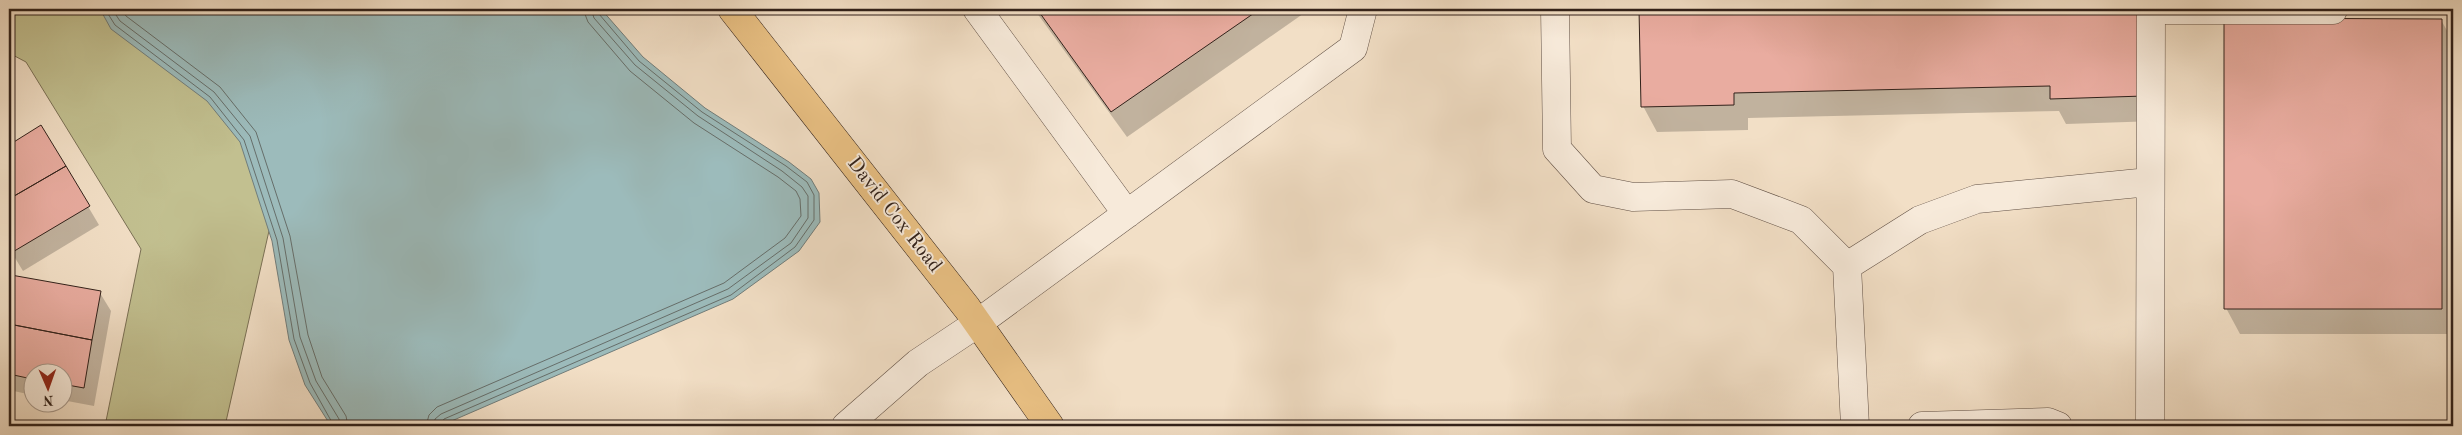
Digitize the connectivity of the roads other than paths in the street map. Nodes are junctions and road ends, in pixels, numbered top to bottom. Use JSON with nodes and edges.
{"nodes":[{"id":1,"x":732,"y":9,"type":"edge"},
{"id":2,"x":977,"y":9,"type":"edge"},
{"id":3,"x":1363,"y":9,"type":"edge"},
{"id":4,"x":1555,"y":9,"type":"edge"},
{"id":5,"x":2151,"y":9,"type":"edge"},
{"id":6,"x":2333,"y":10,"type":"dead end"},
{"id":7,"x":2149,"y":182,"type":"junction"},
{"id":8,"x":1127,"y":214,"type":"junction"},
{"id":9,"x":1847,"y":266,"type":"junction"},
{"id":10,"x":978,"y":323,"type":"junction"},
{"id":11,"x":846,"y":426,"type":"edge"},
{"id":12,"x":1050,"y":426,"type":"edge"},
{"id":13,"x":1855,"y":426,"type":"edge"},
{"id":14,"x":1922,"y":426,"type":"edge"},
{"id":15,"x":2058,"y":426,"type":"edge"},
{"id":16,"x":2150,"y":426,"type":"edge"}],
"edges":[{"from":1,"to":10,"type":"main road","name":"David Cox Road"},
{"from":2,"to":8,"type":"lane"},
{"from":3,"to":8,"type":"lane"},
{"from":4,"to":9,"type":"lane"},
{"from":5,"to":6,"type":"lane"},
{"from":5,"to":7,"type":"lane"},
{"from":7,"to":9,"type":"lane"},
{"from":7,"to":16,"type":"lane"},
{"from":8,"to":10,"type":"lane"},
{"from":9,"to":13,"type":"lane"},
{"from":10,"to":11,"type":"lane"},
{"from":10,"to":12,"type":"main road","name":"David Cox Road"},
{"from":14,"to":15,"type":"lane"}]}
